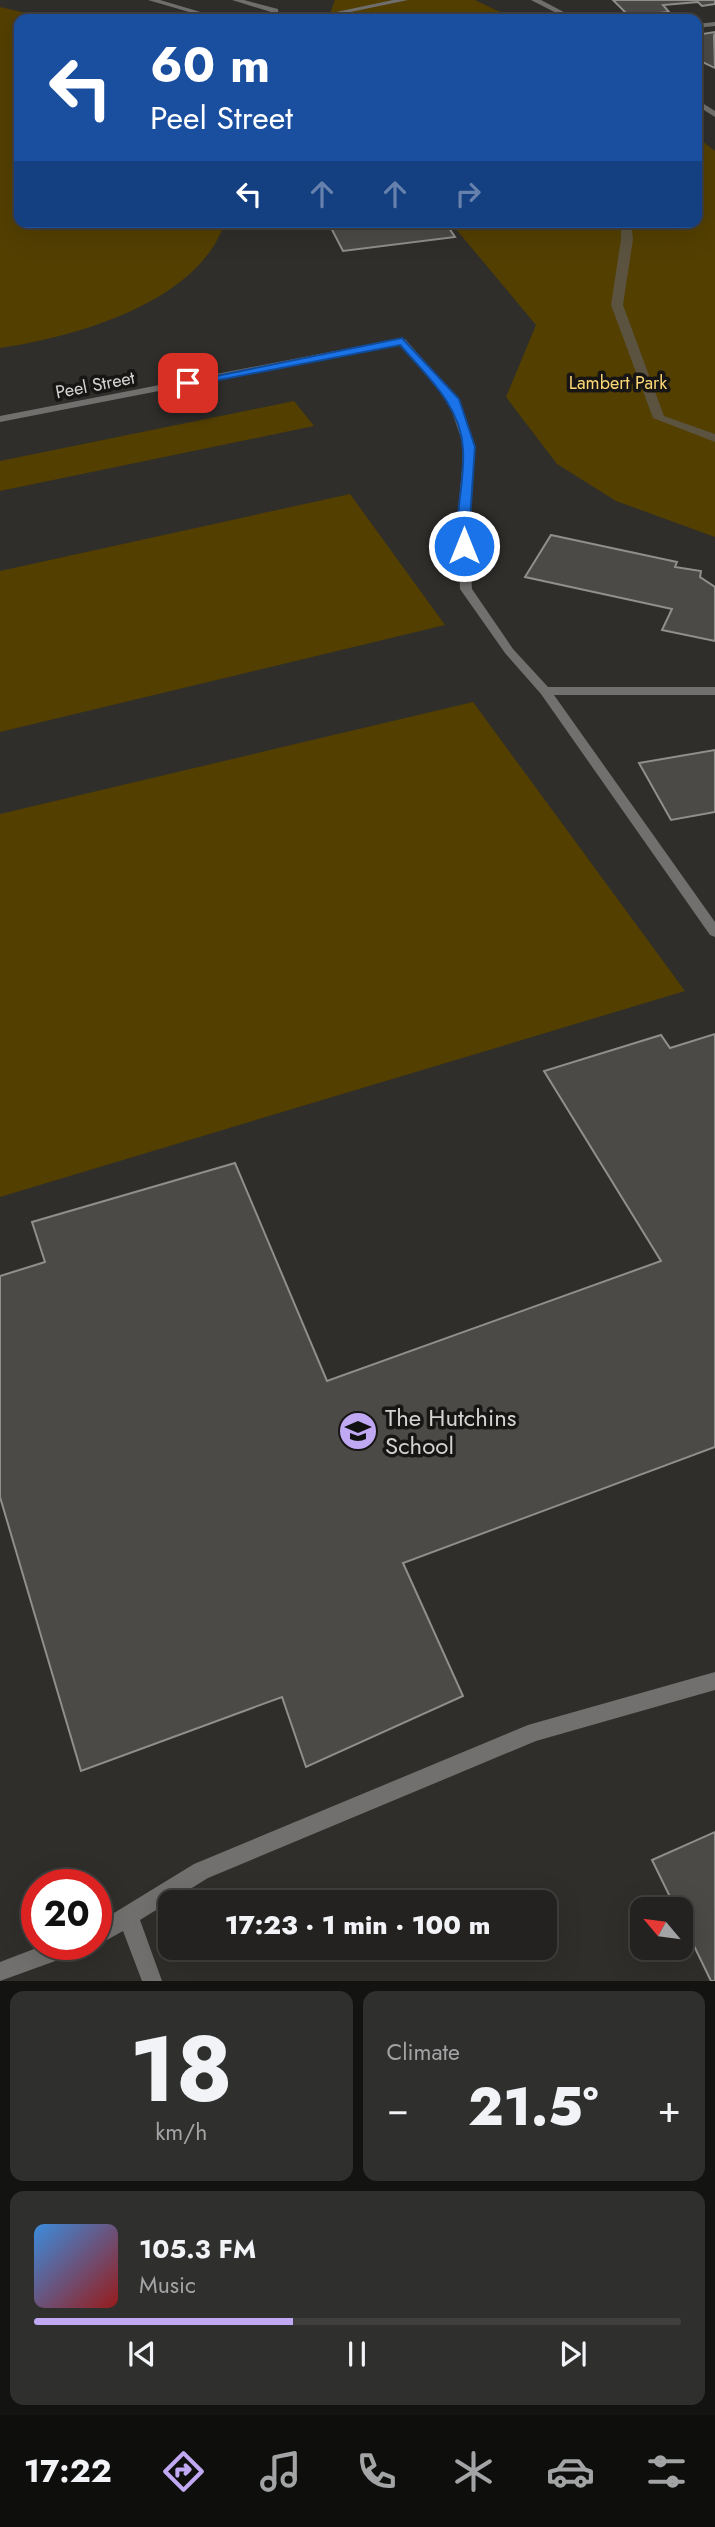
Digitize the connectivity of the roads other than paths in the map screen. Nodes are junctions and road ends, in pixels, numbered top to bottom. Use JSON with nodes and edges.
{"nodes":[{"id":1,"x":152,"y":0,"type":"edge"},
{"id":2,"x":236,"y":0,"type":"edge"},
{"id":3,"x":404,"y":0,"type":"edge"},
{"id":4,"x":535,"y":0,"type":"edge"},
{"id":5,"x":201,"y":14,"type":"edge"},
{"id":6,"x":275,"y":14,"type":"edge"},
{"id":7,"x":333,"y":14,"type":"edge"},
{"id":8,"x":563,"y":14,"type":"edge"},
{"id":9,"x":0,"y":419,"type":"edge"},
{"id":10,"x":545,"y":691,"type":"junction"},
{"id":11,"x":715,"y":691,"type":"edge"},
{"id":12,"x":715,"y":932,"type":"edge"},
{"id":13,"x":715,"y":1681,"type":"edge"},
{"id":14,"x":128,"y":1916,"type":"junction"},
{"id":15,"x":112,"y":1926,"type":"edge"},
{"id":16,"x":33,"y":1960,"type":"edge"},
{"id":17,"x":0,"y":1972,"type":"edge"},
{"id":18,"x":152,"y":1981,"type":"edge"}],
"edges":[{"from":1,"to":5,"type":"street"},
{"from":2,"to":6,"type":"street"},
{"from":3,"to":7,"type":"street"},
{"from":4,"to":8,"type":"street"},
{"from":9,"to":10,"type":"street","name":"Peel Street"},
{"from":10,"to":11,"type":"street"},
{"from":10,"to":12,"type":"street"},
{"from":13,"to":14,"type":"street"},
{"from":14,"to":15,"type":"street"},
{"from":14,"to":18,"type":"street"},
{"from":16,"to":17,"type":"street"}]}
